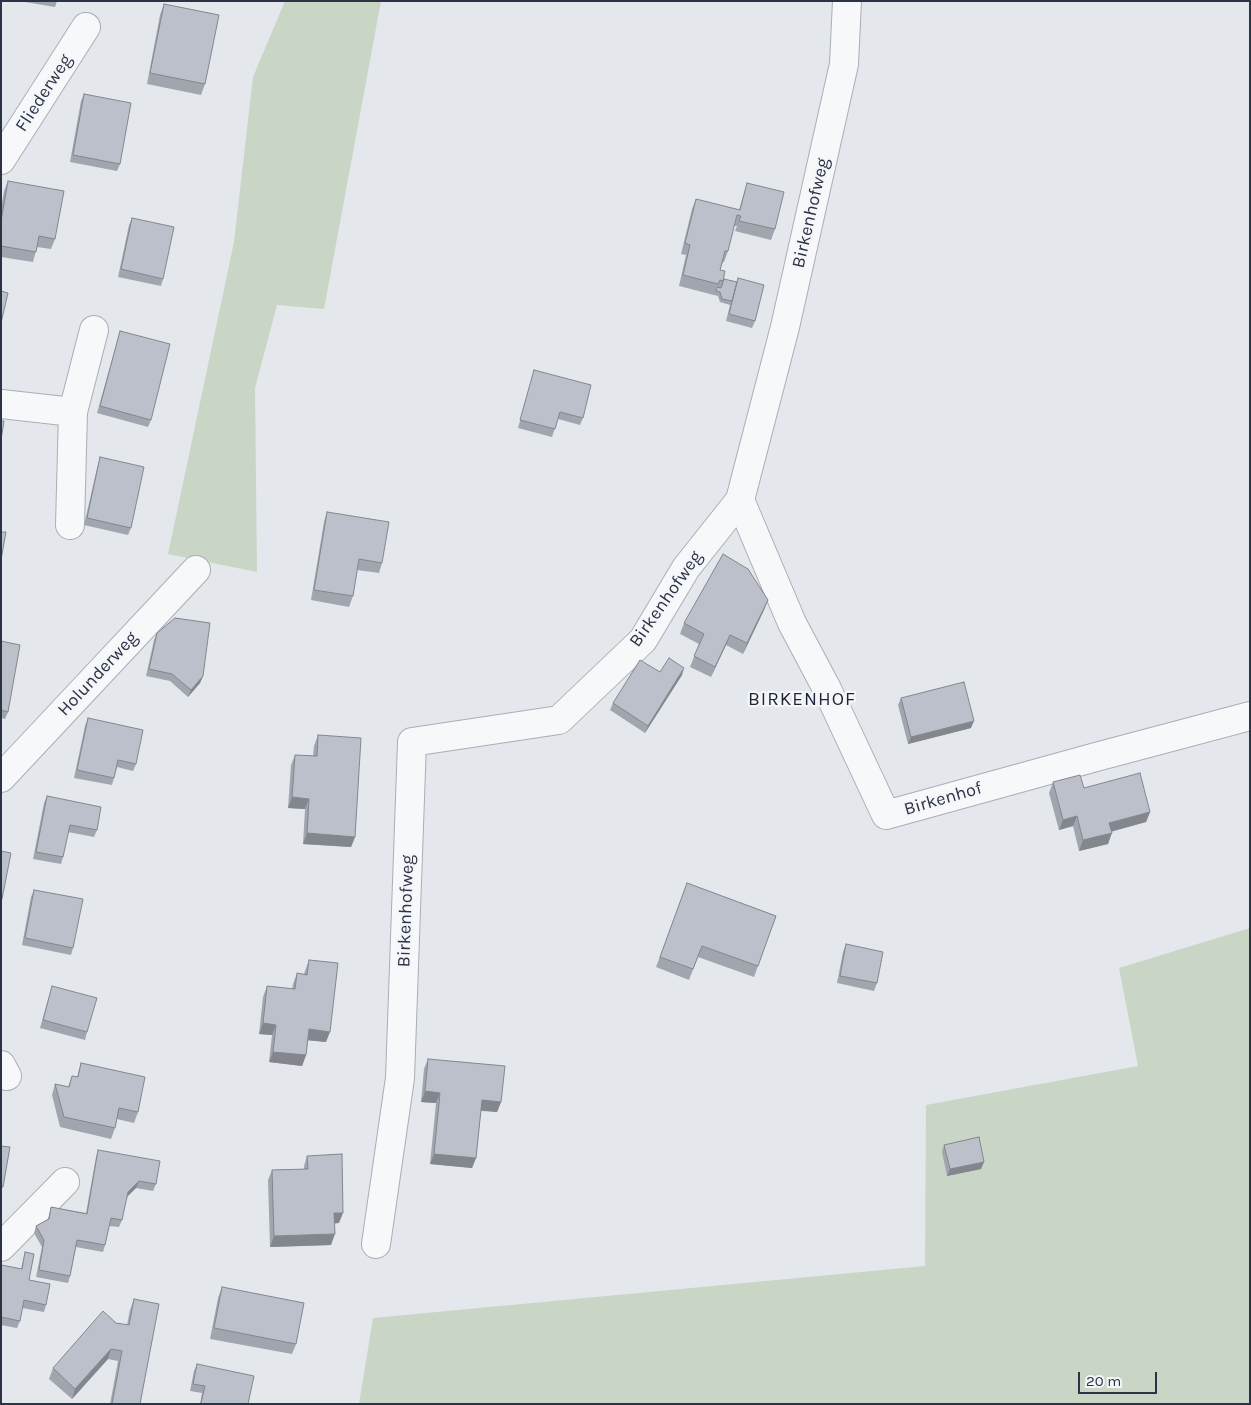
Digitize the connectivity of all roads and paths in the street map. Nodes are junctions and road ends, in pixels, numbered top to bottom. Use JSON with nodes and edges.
{"nodes":[{"id":1,"x":847,"y":1,"type":"edge"},
{"id":2,"x":86,"y":27,"type":"dead end"},
{"id":3,"x":1,"y":160,"type":"edge"},
{"id":4,"x":94,"y":330,"type":"dead end"},
{"id":5,"x":1,"y":404,"type":"edge"},
{"id":6,"x":73,"y":412,"type":"junction"},
{"id":7,"x":740,"y":500,"type":"junction"},
{"id":8,"x":70,"y":525,"type":"dead end"},
{"id":9,"x":196,"y":570,"type":"dead end"},
{"id":10,"x":1250,"y":716,"type":"edge"},
{"id":11,"x":1,"y":778,"type":"edge"},
{"id":12,"x":65,"y":1182,"type":"dead end"},
{"id":13,"x":376,"y":1244,"type":"dead end"},
{"id":14,"x":1,"y":1247,"type":"edge"}],
"edges":[{"from":1,"to":7,"type":"street","name":"Birkenhofweg"},
{"from":2,"to":3,"type":"street","name":"Fliederweg"},
{"from":4,"to":6,"type":"street"},
{"from":5,"to":6,"type":"street"},
{"from":6,"to":8,"type":"street"},
{"from":7,"to":10,"type":"street","name":"Birkenhof"},
{"from":7,"to":13,"type":"street","name":"Birkenhofweg"},
{"from":9,"to":11,"type":"street","name":"Holunderweg"},
{"from":12,"to":14,"type":"street"}]}
